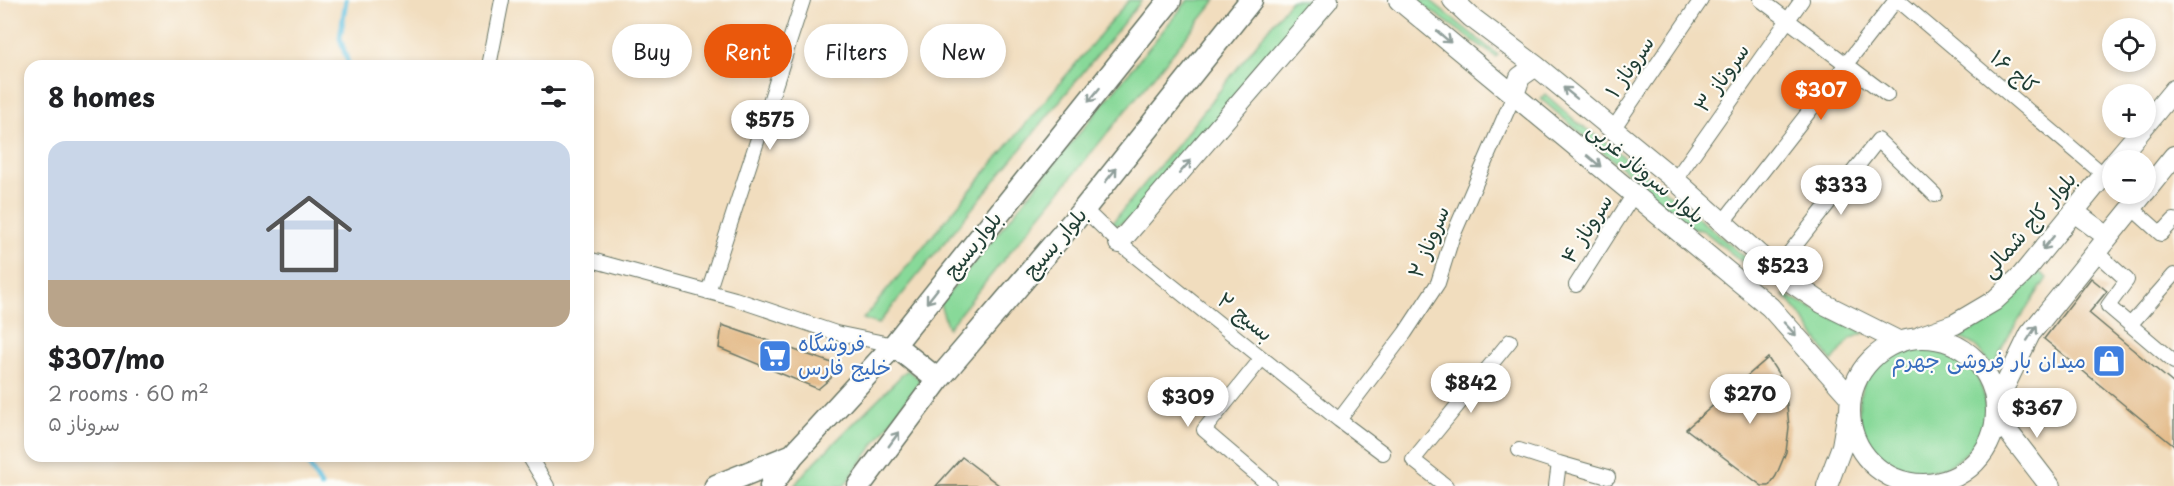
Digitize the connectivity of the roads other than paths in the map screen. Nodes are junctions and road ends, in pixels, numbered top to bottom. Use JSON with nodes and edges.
{"nodes":[{"id":1,"x":502,"y":0,"type":"edge"},
{"id":2,"x":803,"y":0,"type":"edge"},
{"id":3,"x":1170,"y":0,"type":"edge"},
{"id":4,"x":1251,"y":0,"type":"edge"},
{"id":5,"x":1328,"y":0,"type":"edge"},
{"id":6,"x":1399,"y":0,"type":"edge"},
{"id":7,"x":1453,"y":0,"type":"edge"},
{"id":8,"x":1701,"y":0,"type":"edge"},
{"id":9,"x":1761,"y":0,"type":"edge"},
{"id":10,"x":1802,"y":0,"type":"edge"},
{"id":11,"x":1897,"y":0,"type":"edge"},
{"id":12,"x":1789,"y":21,"type":"junction"},
{"id":13,"x":490,"y":60,"type":"edge"},
{"id":14,"x":1845,"y":64,"type":"junction"},
{"id":15,"x":1536,"y":66,"type":"junction"},
{"id":16,"x":2174,"y":90,"type":"edge"},
{"id":17,"x":1514,"y":95,"type":"junction"},
{"id":18,"x":1887,"y":95,"type":"dead end"},
{"id":19,"x":2156,"y":112,"type":"edge"},
{"id":20,"x":1613,"y":129,"type":"junction"},
{"id":21,"x":2134,"y":138,"type":"edge"},
{"id":22,"x":2125,"y":150,"type":"edge"},
{"id":23,"x":2174,"y":156,"type":"edge"},
{"id":24,"x":2102,"y":160,"type":"edge"},
{"id":25,"x":2102,"y":178,"type":"edge"},
{"id":26,"x":2156,"y":178,"type":"edge"},
{"id":27,"x":1675,"y":180,"type":"junction"},
{"id":28,"x":1634,"y":194,"type":"junction"},
{"id":29,"x":1935,"y":195,"type":"dead end"},
{"id":30,"x":2135,"y":204,"type":"edge"},
{"id":31,"x":2144,"y":204,"type":"edge"},
{"id":32,"x":1084,"y":209,"type":"junction"},
{"id":33,"x":2074,"y":212,"type":"junction"},
{"id":34,"x":2174,"y":220,"type":"edge"},
{"id":35,"x":1723,"y":222,"type":"junction"},
{"id":36,"x":2108,"y":237,"type":"junction"},
{"id":37,"x":1119,"y":243,"type":"junction"},
{"id":38,"x":2096,"y":252,"type":"junction"},
{"id":39,"x":594,"y":261,"type":"edge"},
{"id":40,"x":1776,"y":270,"type":"junction"},
{"id":41,"x":2174,"y":275,"type":"edge"},
{"id":42,"x":1576,"y":285,"type":"dead end"},
{"id":43,"x":708,"y":292,"type":"junction"},
{"id":44,"x":1754,"y":294,"type":"junction"},
{"id":45,"x":2130,"y":325,"type":"junction"},
{"id":46,"x":1510,"y":340,"type":"dead end"},
{"id":47,"x":1906,"y":340,"type":"junction"},
{"id":48,"x":894,"y":345,"type":"junction"},
{"id":49,"x":1262,"y":358,"type":"junction"},
{"id":50,"x":2174,"y":362,"type":"edge"},
{"id":51,"x":938,"y":380,"type":"junction"},
{"id":52,"x":1850,"y":401,"type":"junction"},
{"id":53,"x":1996,"y":410,"type":"junction"},
{"id":54,"x":1339,"y":420,"type":"junction"},
{"id":55,"x":1519,"y":450,"type":"dead end"},
{"id":56,"x":1383,"y":453,"type":"dead end"},
{"id":57,"x":793,"y":455,"type":"junction"},
{"id":58,"x":533,"y":462,"type":"edge"},
{"id":59,"x":1559,"y":463,"type":"junction"},
{"id":60,"x":1608,"y":477,"type":"dead end"},
{"id":61,"x":1953,"y":482,"type":"edge"},
{"id":62,"x":547,"y":486,"type":"edge"},
{"id":63,"x":716,"y":486,"type":"edge"},
{"id":64,"x":771,"y":486,"type":"edge"},
{"id":65,"x":859,"y":486,"type":"edge"},
{"id":66,"x":1270,"y":486,"type":"edge"},
{"id":67,"x":1446,"y":486,"type":"edge"},
{"id":68,"x":1556,"y":486,"type":"edge"},
{"id":69,"x":1827,"y":486,"type":"edge"},
{"id":70,"x":2050,"y":486,"type":"edge"}],
"edges":[{"from":1,"to":13,"type":"street"},
{"from":2,"to":43,"type":"street"},
{"from":3,"to":48,"type":"main road","name":"بلواربسیج","one_way":true},
{"from":32,"to":4,"type":"main road","name":"بلوار بسیج","one_way":true},
{"from":37,"to":5,"type":"street","one_way":true},
{"from":6,"to":17,"type":"street","name":"بلوار سروناز غربی","one_way":true},
{"from":7,"to":15,"type":"street","name":"بلوار سروناز غربی"},
{"from":8,"to":20,"type":"street","name":"سروناز ۱"},
{"from":9,"to":12,"type":"street"},
{"from":10,"to":12,"type":"street","name":"سروناز ۳"},
{"from":11,"to":14,"type":"street"},
{"from":11,"to":24,"type":"street","name":"کاج ۱۶"},
{"from":12,"to":14,"type":"street"},
{"from":12,"to":27,"type":"street","name":"سروناز ۳"},
{"from":14,"to":18,"type":"street"},
{"from":14,"to":35,"type":"street"},
{"from":15,"to":17,"type":"street"},
{"from":20,"to":15,"type":"street","name":"بلوار سروناز غربی","one_way":true},
{"from":16,"to":19,"type":"street","name":"بلوار کاج شمالی"},
{"from":17,"to":28,"type":"street","name":"بلوار سروناز غربی","one_way":true},
{"from":17,"to":54,"type":"street","name":"سروناز ۲"},
{"from":20,"to":27,"type":"street","name":"بلوار سروناز غربی"},
{"from":21,"to":22,"type":"street","name":"بلوار کاج شمالی"},
{"from":23,"to":26,"type":"street"},
{"from":25,"to":33,"type":"street","name":"بلوار کاج شمالی"},
{"from":27,"to":35,"type":"street","name":"بلوار سروناز غربی"},
{"from":28,"to":42,"type":"street","name":"سروناز ۴"},
{"from":28,"to":44,"type":"street","name":"بلوار سروناز غربی"},
{"from":29,"to":40,"type":"street"},
{"from":30,"to":36,"type":"street"},
{"from":31,"to":34,"type":"street"},
{"from":32,"to":37,"type":"street","name":"بسیج ۲"},
{"from":32,"to":51,"type":"main road","name":"بلوار بسیج"},
{"from":33,"to":36,"type":"street"},
{"from":33,"to":47,"type":"street","name":"بلوار کاج شمالی","one_way":true},
{"from":35,"to":40,"type":"street","name":"بلوار سروناز غربی"},
{"from":36,"to":38,"type":"street"},
{"from":37,"to":49,"type":"street","name":"بسیج ۲"},
{"from":38,"to":45,"type":"street"},
{"from":53,"to":38,"type":"street","one_way":true},
{"from":39,"to":43,"type":"street"},
{"from":40,"to":44,"type":"street"},
{"from":40,"to":47,"type":"street","name":"بلوار سروناز غربی"},
{"from":41,"to":45,"type":"street"},
{"from":43,"to":48,"type":"street"},
{"from":44,"to":52,"type":"street","name":"بلوار سروناز غربی","one_way":true},
{"from":45,"to":50,"type":"street"},
{"from":46,"to":67,"type":"street"},
{"from":47,"to":52,"type":"street"},
{"from":47,"to":53,"type":"street"},
{"from":48,"to":51,"type":"main road"},
{"from":48,"to":57,"type":"main road","name":"بلواربسیج"},
{"from":49,"to":54,"type":"street","name":"بسیج ۲"},
{"from":49,"to":66,"type":"street"},
{"from":65,"to":51,"type":"main road","name":"بلوار بسیج","one_way":true},
{"from":52,"to":61,"type":"street"},
{"from":52,"to":69,"type":"street"},
{"from":53,"to":61,"type":"street"},
{"from":53,"to":70,"type":"street"},
{"from":54,"to":56,"type":"street","name":"بسیج ۲"},
{"from":55,"to":59,"type":"street"},
{"from":57,"to":63,"type":"main road"},
{"from":57,"to":64,"type":"main road","name":"بلواربسیج"},
{"from":58,"to":62,"type":"street"},
{"from":59,"to":60,"type":"street"},
{"from":59,"to":68,"type":"street"}]}
